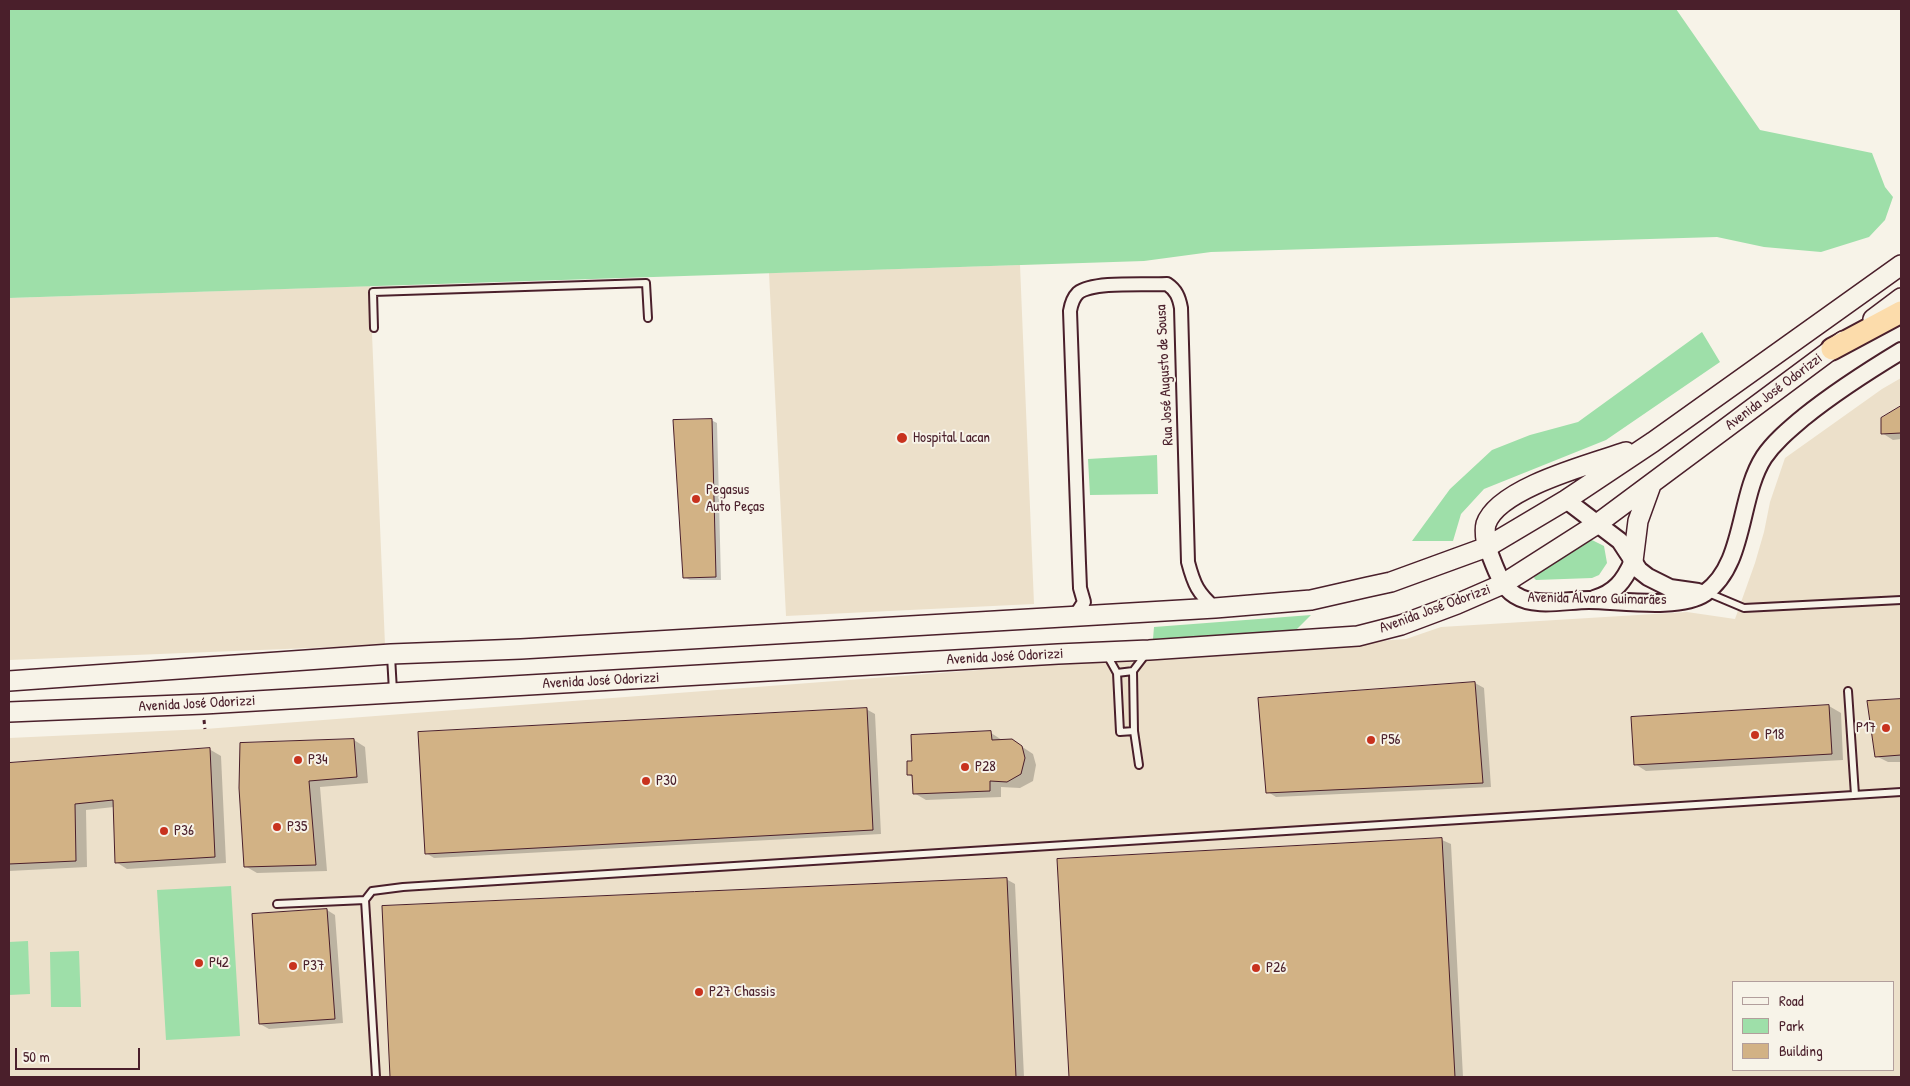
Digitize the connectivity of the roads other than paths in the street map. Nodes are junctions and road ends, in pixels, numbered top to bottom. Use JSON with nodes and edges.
{"nodes":[{"id":1,"x":1901,"y":265,"type":"edge"},
{"id":2,"x":1901,"y":298,"type":"edge"},
{"id":3,"x":1901,"y":312,"type":"edge"},
{"id":4,"x":648,"y":318,"type":"dead end"},
{"id":5,"x":374,"y":328,"type":"dead end"},
{"id":6,"x":1832,"y":348,"type":"junction"},
{"id":7,"x":1901,"y":351,"type":"edge"},
{"id":8,"x":1653,"y":442,"type":"junction"},
{"id":9,"x":1652,"y":484,"type":"junction"},
{"id":10,"x":1566,"y":500,"type":"junction"},
{"id":11,"x":1597,"y":524,"type":"junction"},
{"id":12,"x":1487,"y":547,"type":"junction"},
{"id":13,"x":1633,"y":561,"type":"junction"},
{"id":14,"x":1503,"y":584,"type":"junction"},
{"id":15,"x":1706,"y":592,"type":"junction"},
{"id":16,"x":1589,"y":600,"type":"junction"},
{"id":17,"x":1901,"y":600,"type":"edge"},
{"id":18,"x":1215,"y":608,"type":"junction"},
{"id":19,"x":1075,"y":616,"type":"junction"},
{"id":20,"x":1149,"y":650,"type":"junction"},
{"id":21,"x":1104,"y":652,"type":"junction"},
{"id":22,"x":391,"y":654,"type":"junction"},
{"id":23,"x":1133,"y":671,"type":"junction"},
{"id":24,"x":1117,"y":673,"type":"junction"},
{"id":25,"x":9,"y":681,"type":"edge"},
{"id":26,"x":1848,"y":691,"type":"dead end"},
{"id":27,"x":393,"y":692,"type":"junction"},
{"id":28,"x":9,"y":712,"type":"edge"},
{"id":29,"x":1134,"y":731,"type":"junction"},
{"id":30,"x":1138,"y":765,"type":"dead end"},
{"id":31,"x":1901,"y":792,"type":"edge"},
{"id":32,"x":1854,"y":795,"type":"junction"},
{"id":33,"x":365,"y":900,"type":"junction"},
{"id":34,"x":277,"y":904,"type":"dead end"},
{"id":35,"x":376,"y":1077,"type":"edge"}],
"edges":[{"from":1,"to":8,"type":"main road","name":"Avenida José Odorizzi"},
{"from":2,"to":6,"type":"main road","name":"Avenida José Odorizzi"},
{"from":3,"to":6,"type":"highway"},
{"from":4,"to":5,"type":"lane"},
{"from":6,"to":9,"type":"main road","name":"Avenida José Odorizzi"},
{"from":7,"to":15,"type":"street","name":"Avenida Álvaro Guimarães"},
{"from":8,"to":10,"type":"main road","name":"Avenida José Odorizzi"},
{"from":8,"to":12,"type":"main road"},
{"from":9,"to":11,"type":"main road","name":"Avenida José Odorizzi"},
{"from":9,"to":13,"type":"main road"},
{"from":10,"to":11,"type":"street","name":"Avenida Álvaro Guimarães"},
{"from":10,"to":12,"type":"main road","name":"Avenida José Odorizzi"},
{"from":11,"to":13,"type":"street","name":"Avenida Álvaro Guimarães"},
{"from":11,"to":14,"type":"main road","name":"Avenida José Odorizzi"},
{"from":12,"to":14,"type":"street"},
{"from":12,"to":18,"type":"main road","name":"Avenida José Odorizzi"},
{"from":13,"to":15,"type":"street","name":"Avenida Álvaro Guimarães"},
{"from":13,"to":16,"type":"street"},
{"from":14,"to":16,"type":"street","name":"Avenida Álvaro Guimarães"},
{"from":14,"to":20,"type":"main road","name":"Avenida José Odorizzi"},
{"from":15,"to":16,"type":"street","name":"Avenida Álvaro Guimarães"},
{"from":15,"to":17,"type":"lane"},
{"from":18,"to":19,"type":"main road","name":"Avenida José Odorizzi"},
{"from":18,"to":19,"type":"street","name":"Rua José Augusto de Sousa"},
{"from":19,"to":22,"type":"main road","name":"Avenida José Odorizzi"},
{"from":20,"to":21,"type":"main road","name":"Avenida José Odorizzi"},
{"from":20,"to":23,"type":"lane"},
{"from":21,"to":24,"type":"lane"},
{"from":21,"to":27,"type":"main road","name":"Avenida José Odorizzi"},
{"from":22,"to":25,"type":"main road","name":"Avenida José Odorizzi"},
{"from":22,"to":27,"type":"lane"},
{"from":23,"to":24,"type":"lane"},
{"from":23,"to":29,"type":"lane"},
{"from":24,"to":29,"type":"lane"},
{"from":26,"to":32,"type":"lane"},
{"from":27,"to":28,"type":"main road","name":"Avenida José Odorizzi"},
{"from":29,"to":30,"type":"lane"},
{"from":31,"to":32,"type":"lane"},
{"from":32,"to":33,"type":"lane"},
{"from":33,"to":34,"type":"lane"},
{"from":33,"to":35,"type":"lane"}]}
